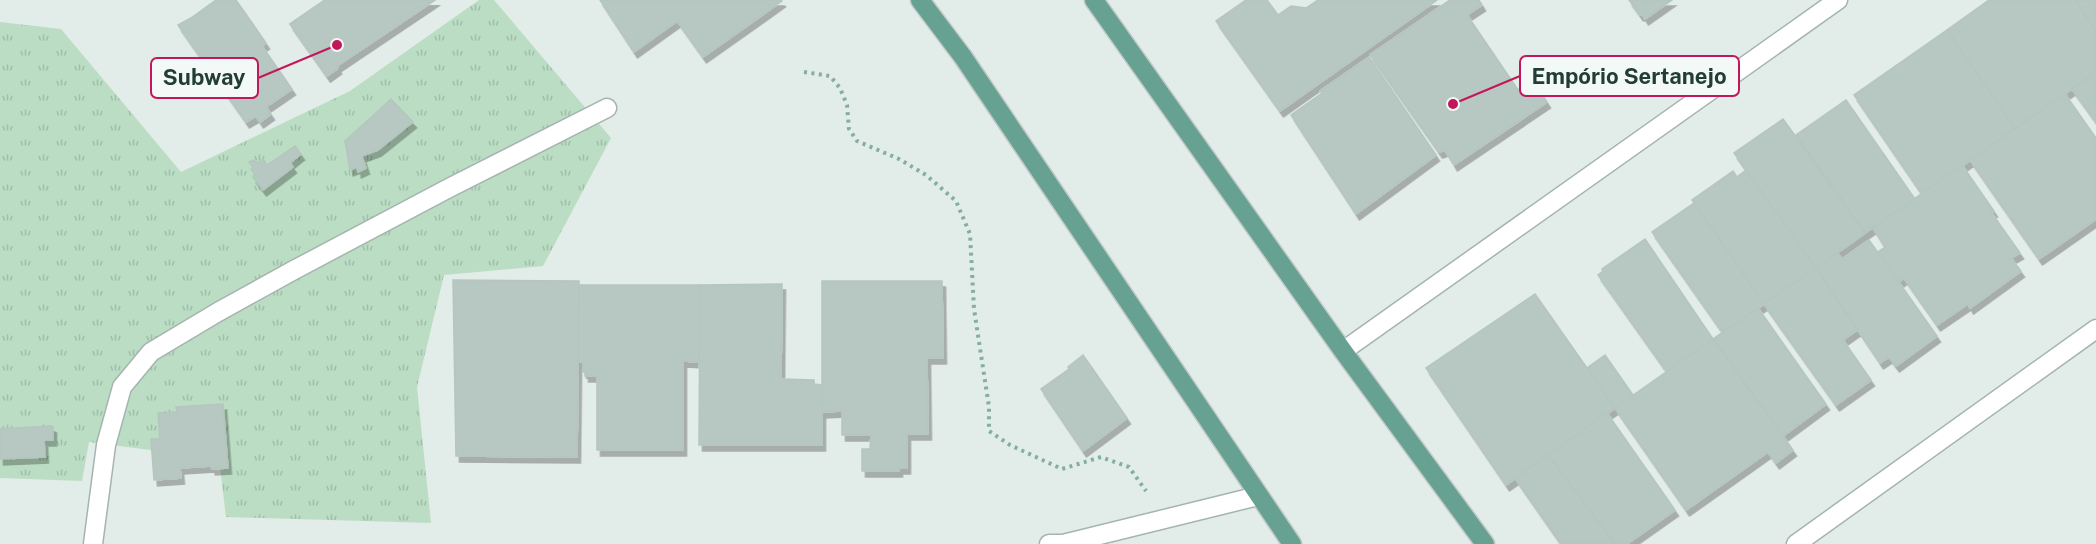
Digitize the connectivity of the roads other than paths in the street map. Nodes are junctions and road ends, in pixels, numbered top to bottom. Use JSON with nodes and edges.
{"nodes":[{"id":1,"x":920,"y":0,"type":"edge"},
{"id":2,"x":1094,"y":0,"type":"edge"},
{"id":3,"x":1838,"y":0,"type":"edge"},
{"id":4,"x":607,"y":108,"type":"dead end"},
{"id":5,"x":2096,"y":329,"type":"edge"},
{"id":6,"x":1343,"y":351,"type":"junction"},
{"id":7,"x":1258,"y":496,"type":"junction"},
{"id":8,"x":93,"y":544,"type":"edge"},
{"id":9,"x":1049,"y":544,"type":"edge"},
{"id":10,"x":1063,"y":544,"type":"edge"},
{"id":11,"x":1292,"y":544,"type":"edge"},
{"id":12,"x":1485,"y":544,"type":"edge"},
{"id":13,"x":1796,"y":544,"type":"edge"}],
"edges":[{"from":1,"to":7,"type":"main road"},
{"from":2,"to":6,"type":"main road"},
{"from":3,"to":6,"type":"lane"},
{"from":4,"to":8,"type":"lane"},
{"from":5,"to":13,"type":"lane"},
{"from":6,"to":12,"type":"main road"},
{"from":7,"to":10,"type":"lane"},
{"from":7,"to":11,"type":"main road"},
{"from":9,"to":10,"type":"lane"}]}
